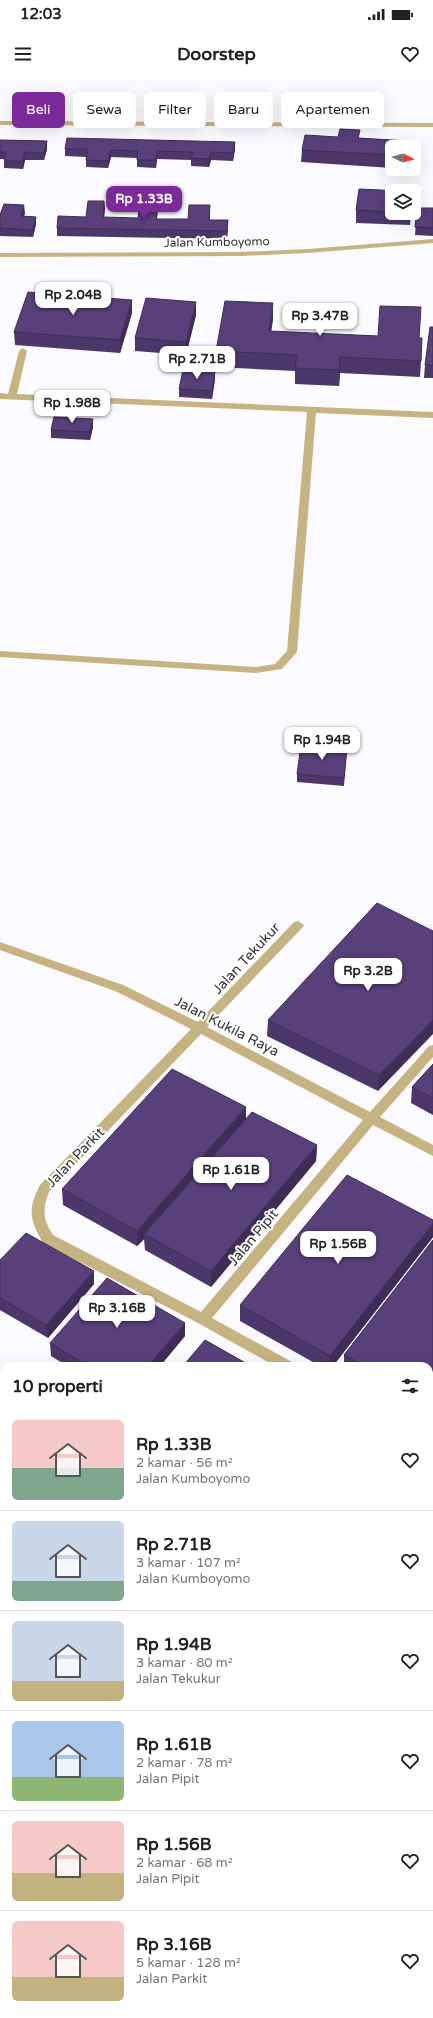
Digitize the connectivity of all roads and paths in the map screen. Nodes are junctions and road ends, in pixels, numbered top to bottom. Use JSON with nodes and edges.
{"nodes":[{"id":1,"x":0,"y":123,"type":"edge"},
{"id":2,"x":433,"y":125,"type":"edge"},
{"id":3,"x":433,"y":241,"type":"edge"},
{"id":4,"x":0,"y":255,"type":"edge"},
{"id":5,"x":23,"y":351,"type":"dead end"},
{"id":6,"x":0,"y":396,"type":"edge"},
{"id":7,"x":12,"y":396,"type":"junction"},
{"id":8,"x":312,"y":410,"type":"junction"},
{"id":9,"x":433,"y":415,"type":"edge"},
{"id":10,"x":0,"y":654,"type":"edge"},
{"id":11,"x":298,"y":925,"type":"dead end"},
{"id":12,"x":0,"y":946,"type":"edge"},
{"id":13,"x":200,"y":1028,"type":"junction"},
{"id":14,"x":433,"y":1049,"type":"edge"},
{"id":15,"x":372,"y":1118,"type":"junction"},
{"id":16,"x":433,"y":1151,"type":"edge"},
{"id":17,"x":203,"y":1319,"type":"junction"},
{"id":18,"x":280,"y":1362,"type":"edge"}],
"edges":[{"from":1,"to":2,"type":"street"},
{"from":3,"to":4,"type":"street","name":"Jalan Kumboyomo"},
{"from":5,"to":7,"type":"street"},
{"from":6,"to":7,"type":"street"},
{"from":7,"to":8,"type":"street"},
{"from":8,"to":9,"type":"street"},
{"from":8,"to":10,"type":"street"},
{"from":11,"to":13,"type":"street","name":"Jalan Tekukur"},
{"from":12,"to":13,"type":"street","name":"Jalan Kukila Raya"},
{"from":13,"to":15,"type":"street","name":"Jalan Kukila Raya"},
{"from":13,"to":17,"type":"street","name":"Jalan Parkit"},
{"from":14,"to":15,"type":"street","name":"Jalan Pipit"},
{"from":15,"to":16,"type":"street","name":"Jalan Kukila Raya"},
{"from":15,"to":17,"type":"street","name":"Jalan Pipit"},
{"from":17,"to":18,"type":"street","name":"Jalan Parkit"}]}
